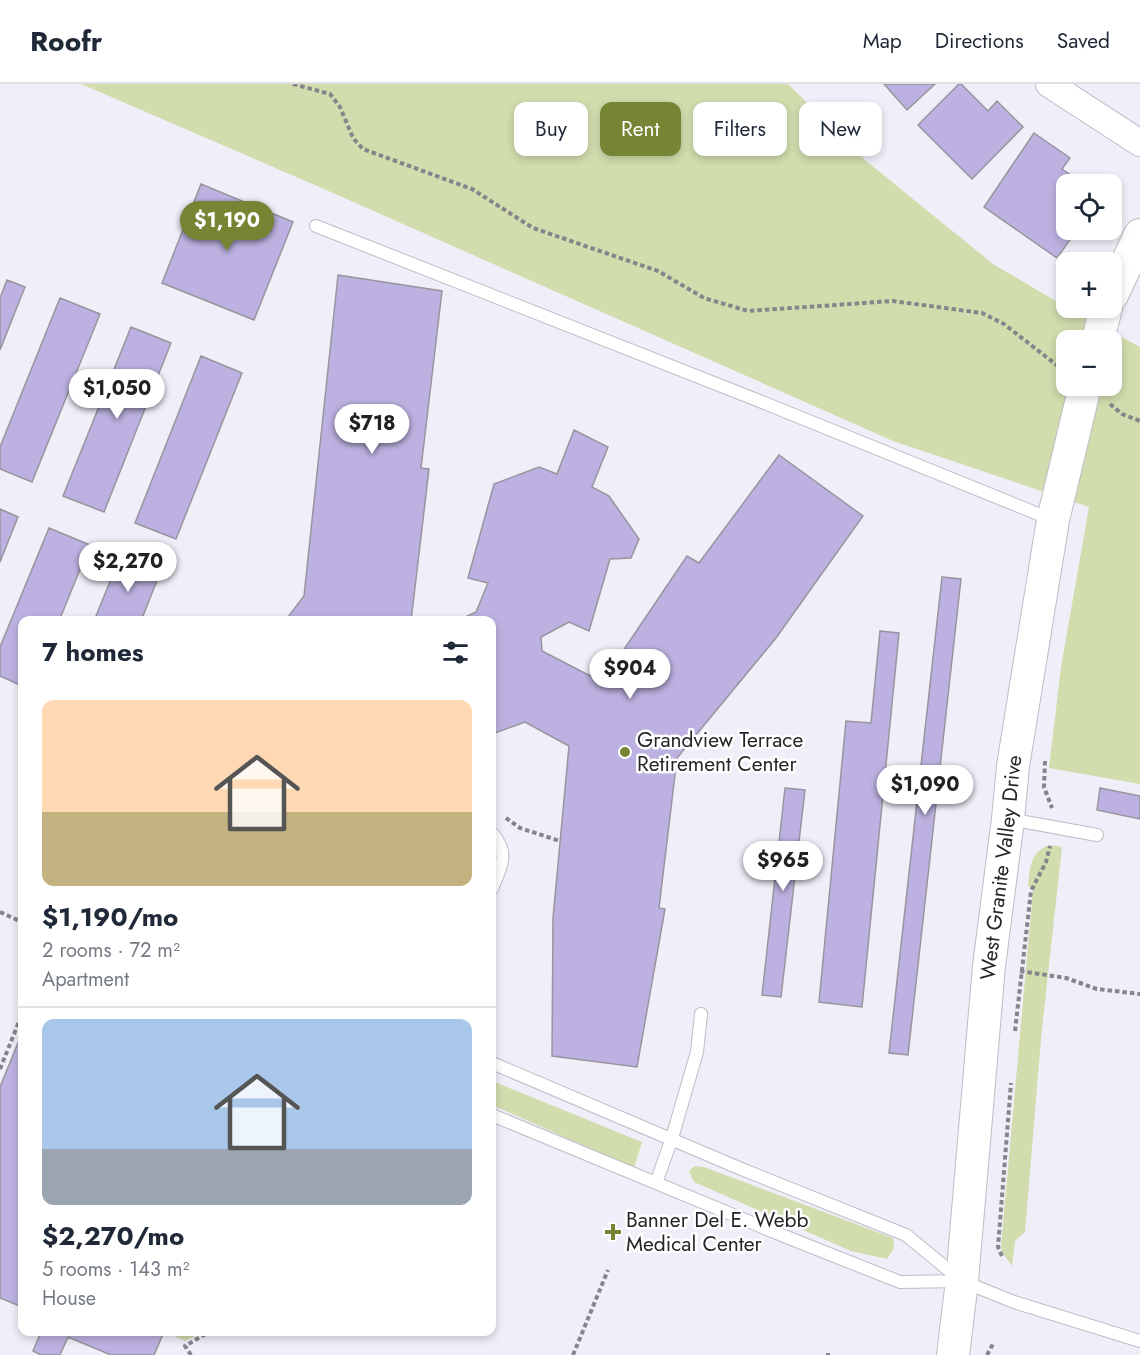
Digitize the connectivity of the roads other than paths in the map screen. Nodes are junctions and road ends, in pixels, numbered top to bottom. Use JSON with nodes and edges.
{"nodes":[{"id":1,"x":1049,"y":84,"type":"edge"},
{"id":2,"x":1140,"y":143,"type":"edge"},
{"id":3,"x":316,"y":226,"type":"dead end"},
{"id":4,"x":1140,"y":235,"type":"edge"},
{"id":5,"x":1122,"y":274,"type":"edge"},
{"id":6,"x":1083,"y":396,"type":"edge"},
{"id":7,"x":1053,"y":520,"type":"junction"},
{"id":8,"x":1008,"y":819,"type":"junction"},
{"id":9,"x":1097,"y":835,"type":"dead end"},
{"id":10,"x":496,"y":839,"type":"edge"},
{"id":11,"x":496,"y":879,"type":"edge"},
{"id":12,"x":701,"y":1014,"type":"dead end"},
{"id":13,"x":496,"y":1065,"type":"edge"},
{"id":14,"x":496,"y":1117,"type":"edge"},
{"id":15,"x":672,"y":1138,"type":"junction"},
{"id":16,"x":656,"y":1183,"type":"junction"},
{"id":17,"x":962,"y":1281,"type":"junction"},
{"id":18,"x":1140,"y":1341,"type":"edge"},
{"id":19,"x":953,"y":1355,"type":"edge"}],
"edges":[{"from":1,"to":2,"type":"street"},
{"from":3,"to":7,"type":"lane"},
{"from":4,"to":5,"type":"street"},
{"from":6,"to":7,"type":"street","name":"West Granite Valley Drive"},
{"from":7,"to":8,"type":"street","name":"West Granite Valley Drive"},
{"from":8,"to":9,"type":"lane"},
{"from":8,"to":17,"type":"street","name":"West Granite Valley Drive"},
{"from":10,"to":11,"type":"lane"},
{"from":12,"to":15,"type":"lane"},
{"from":13,"to":15,"type":"lane"},
{"from":14,"to":16,"type":"lane"},
{"from":15,"to":16,"type":"lane"},
{"from":15,"to":17,"type":"lane"},
{"from":16,"to":17,"type":"lane"},
{"from":17,"to":18,"type":"lane"},
{"from":17,"to":19,"type":"street","name":"West Granite Valley Drive"}]}
